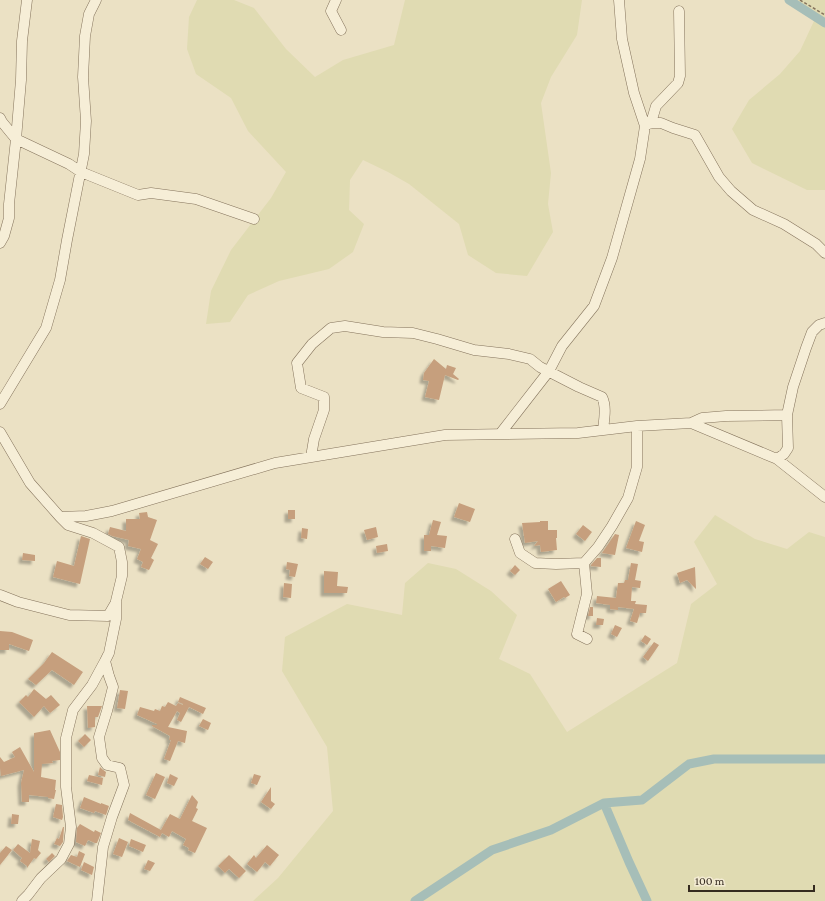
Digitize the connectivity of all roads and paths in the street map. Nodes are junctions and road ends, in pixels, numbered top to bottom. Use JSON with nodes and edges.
{"nodes":[{"id":1,"x":27,"y":0,"type":"edge"},
{"id":2,"x":96,"y":0,"type":"edge"},
{"id":3,"x":336,"y":0,"type":"edge"},
{"id":4,"x":619,"y":0,"type":"edge"},
{"id":5,"x":800,"y":0,"type":"edge"},
{"id":6,"x":679,"y":11,"type":"dead end"},
{"id":7,"x":825,"y":15,"type":"edge"},
{"id":8,"x":341,"y":30,"type":"dead end"},
{"id":9,"x":0,"y":118,"type":"edge"},
{"id":10,"x":648,"y":125,"type":"junction"},
{"id":11,"x":16,"y":139,"type":"junction"},
{"id":12,"x":81,"y":172,"type":"junction"},
{"id":13,"x":254,"y":219,"type":"dead end"},
{"id":14,"x":0,"y":243,"type":"edge"},
{"id":15,"x":825,"y":253,"type":"edge"},
{"id":16,"x":825,"y":323,"type":"edge"},
{"id":17,"x":549,"y":371,"type":"junction"},
{"id":18,"x":0,"y":404,"type":"edge"},
{"id":19,"x":787,"y":415,"type":"junction"},
{"id":20,"x":691,"y":423,"type":"junction"},
{"id":21,"x":637,"y":426,"type":"junction"},
{"id":22,"x":603,"y":430,"type":"junction"},
{"id":23,"x":0,"y":432,"type":"edge"},
{"id":24,"x":500,"y":434,"type":"junction"},
{"id":25,"x":312,"y":457,"type":"junction"},
{"id":26,"x":777,"y":459,"type":"junction"},
{"id":27,"x":825,"y":497,"type":"edge"},
{"id":28,"x":60,"y":517,"type":"junction"},
{"id":29,"x":515,"y":539,"type":"dead end"},
{"id":30,"x":584,"y":563,"type":"junction"},
{"id":31,"x":0,"y":595,"type":"edge"},
{"id":32,"x":116,"y":601,"type":"junction"},
{"id":33,"x":587,"y":639,"type":"dead end"},
{"id":34,"x":105,"y":661,"type":"junction"},
{"id":35,"x":22,"y":901,"type":"edge"},
{"id":36,"x":97,"y":901,"type":"edge"}],
"edges":[{"from":1,"to":11,"type":"street"},
{"from":2,"to":12,"type":"street"},
{"from":3,"to":8,"type":"street"},
{"from":4,"to":10,"type":"street"},
{"from":5,"to":7,"type":"path"},
{"from":6,"to":10,"type":"street"},
{"from":9,"to":11,"type":"street"},
{"from":10,"to":15,"type":"street"},
{"from":10,"to":17,"type":"street"},
{"from":11,"to":12,"type":"street"},
{"from":11,"to":14,"type":"street"},
{"from":12,"to":13,"type":"street"},
{"from":12,"to":18,"type":"street"},
{"from":16,"to":19,"type":"street"},
{"from":17,"to":22,"type":"street"},
{"from":17,"to":24,"type":"street"},
{"from":17,"to":25,"type":"street"},
{"from":19,"to":20,"type":"street"},
{"from":19,"to":26,"type":"street"},
{"from":20,"to":21,"type":"street"},
{"from":20,"to":26,"type":"street"},
{"from":21,"to":22,"type":"street"},
{"from":21,"to":30,"type":"street"},
{"from":22,"to":24,"type":"street"},
{"from":23,"to":28,"type":"street"},
{"from":24,"to":25,"type":"street"},
{"from":25,"to":28,"type":"street"},
{"from":26,"to":27,"type":"street"},
{"from":28,"to":32,"type":"street"},
{"from":29,"to":30,"type":"street"},
{"from":30,"to":33,"type":"street"},
{"from":31,"to":32,"type":"street"},
{"from":32,"to":34,"type":"street"},
{"from":34,"to":35,"type":"street"},
{"from":34,"to":36,"type":"street"}]}
